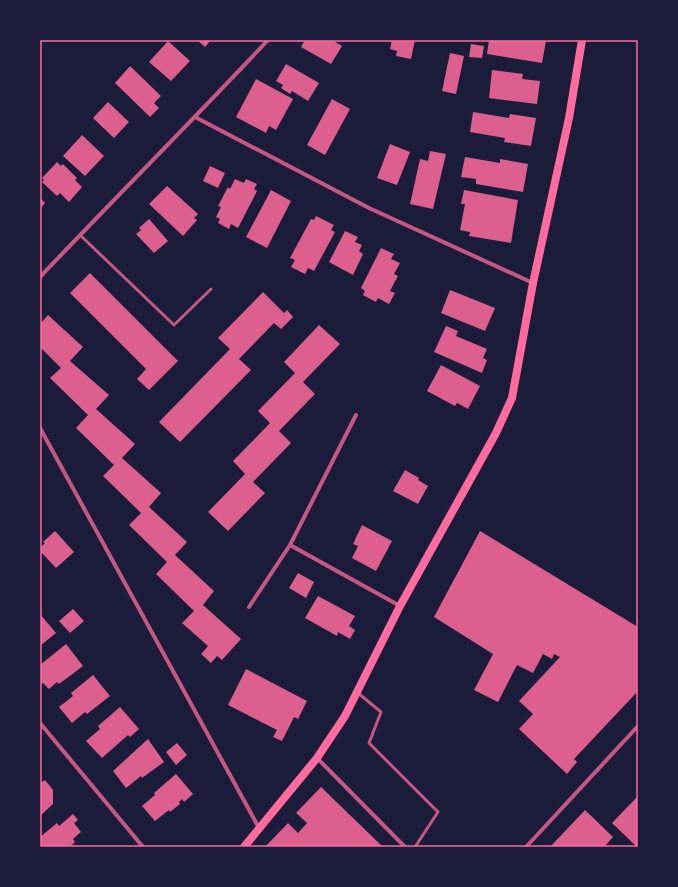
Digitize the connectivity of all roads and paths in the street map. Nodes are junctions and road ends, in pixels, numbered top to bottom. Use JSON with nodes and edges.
{"nodes":[{"id":1,"x":268,"y":40,"type":"edge"},
{"id":2,"x":582,"y":40,"type":"edge"},
{"id":3,"x":196,"y":117,"type":"junction"},
{"id":4,"x":80,"y":235,"type":"junction"},
{"id":5,"x":40,"y":277,"type":"edge"},
{"id":6,"x":533,"y":283,"type":"junction"},
{"id":7,"x":210,"y":289,"type":"dead end"},
{"id":8,"x":356,"y":415,"type":"dead end"},
{"id":9,"x":40,"y":428,"type":"edge"},
{"id":10,"x":290,"y":545,"type":"junction"},
{"id":11,"x":400,"y":606,"type":"junction"},
{"id":12,"x":249,"y":607,"type":"dead end"},
{"id":13,"x":357,"y":692,"type":"junction"},
{"id":14,"x":40,"y":723,"type":"edge"},
{"id":15,"x":638,"y":726,"type":"edge"},
{"id":16,"x":317,"y":758,"type":"junction"},
{"id":17,"x":259,"y":829,"type":"junction"},
{"id":18,"x":143,"y":847,"type":"edge"},
{"id":19,"x":244,"y":847,"type":"edge"},
{"id":20,"x":405,"y":847,"type":"edge"},
{"id":21,"x":415,"y":847,"type":"edge"},
{"id":22,"x":526,"y":847,"type":"edge"}],
"edges":[{"from":1,"to":3,"type":"street"},
{"from":2,"to":6,"type":"main road"},
{"from":3,"to":4,"type":"street"},
{"from":3,"to":6,"type":"street"},
{"from":4,"to":5,"type":"street"},
{"from":4,"to":7,"type":"lane"},
{"from":6,"to":11,"type":"main road"},
{"from":8,"to":10,"type":"street"},
{"from":9,"to":17,"type":"street"},
{"from":10,"to":11,"type":"street"},
{"from":10,"to":12,"type":"street"},
{"from":11,"to":13,"type":"main road"},
{"from":13,"to":16,"type":"main road"},
{"from":13,"to":21,"type":"lane"},
{"from":14,"to":18,"type":"street"},
{"from":15,"to":22,"type":"street"},
{"from":16,"to":17,"type":"main road"},
{"from":16,"to":20,"type":"street"},
{"from":17,"to":19,"type":"main road"}]}
